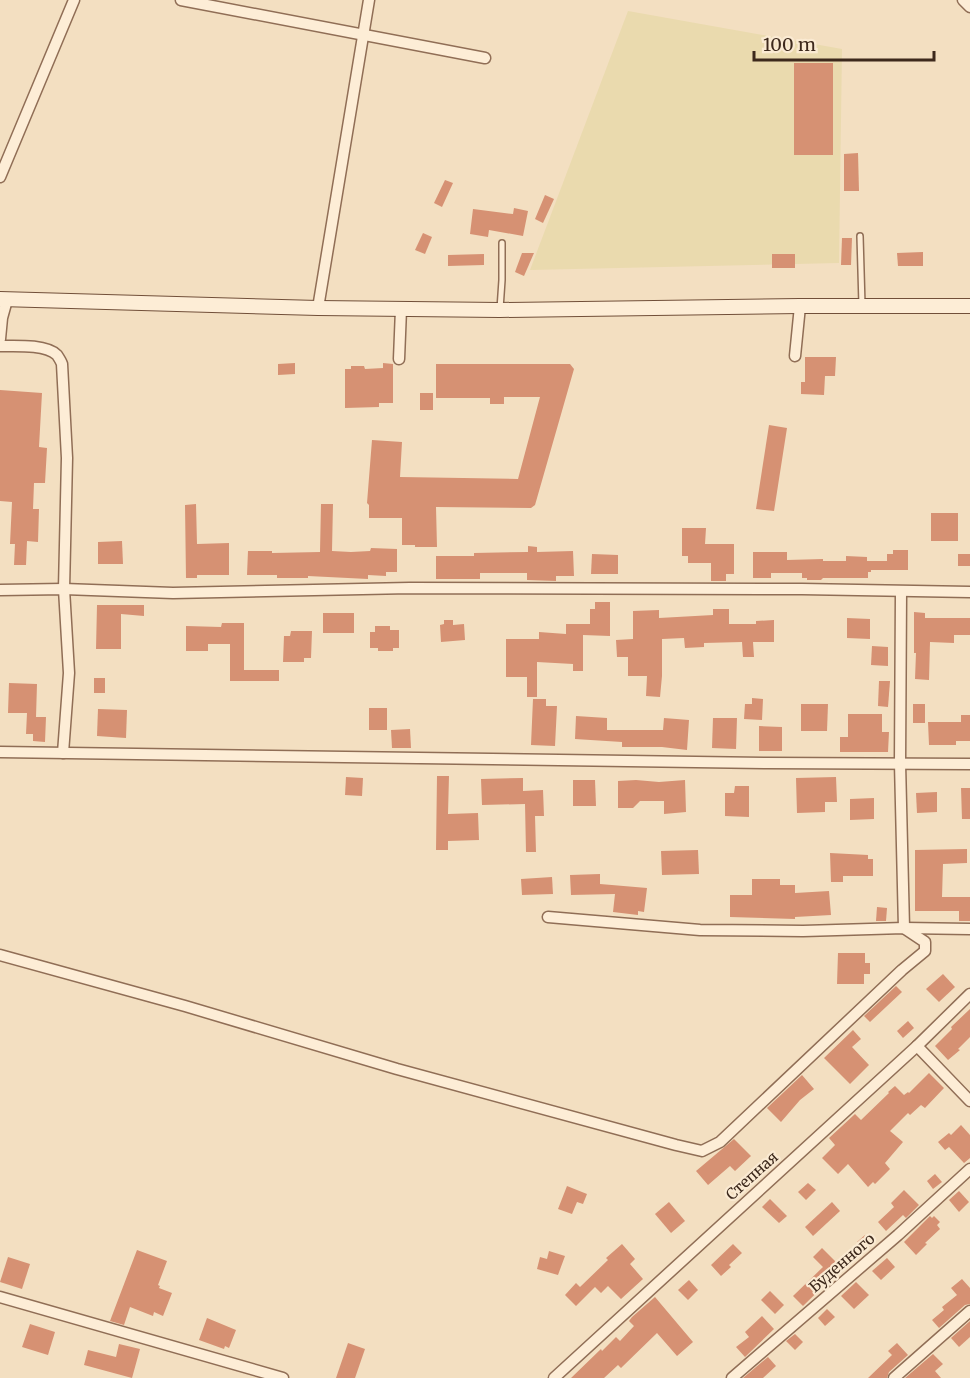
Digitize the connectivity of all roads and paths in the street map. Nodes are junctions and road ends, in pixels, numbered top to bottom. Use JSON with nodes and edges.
{"nodes":[{"id":1,"x":74,"y":0,"type":"edge"},
{"id":2,"x":181,"y":0,"type":"edge"},
{"id":3,"x":369,"y":0,"type":"edge"},
{"id":4,"x":963,"y":0,"type":"edge"},
{"id":5,"x":970,"y":7,"type":"edge"},
{"id":6,"x":363,"y":34,"type":"junction"},
{"id":7,"x":485,"y":58,"type":"dead end"},
{"id":8,"x":0,"y":177,"type":"edge"},
{"id":9,"x":860,"y":236,"type":"dead end"},
{"id":10,"x":502,"y":243,"type":"dead end"},
{"id":11,"x":3,"y":300,"type":"edge"},
{"id":12,"x":800,"y":306,"type":"junction"},
{"id":13,"x":862,"y":306,"type":"junction"},
{"id":14,"x":970,"y":306,"type":"edge"},
{"id":15,"x":318,"y":308,"type":"junction"},
{"id":16,"x":401,"y":309,"type":"junction"},
{"id":17,"x":500,"y":310,"type":"junction"},
{"id":18,"x":0,"y":339,"type":"edge"},
{"id":19,"x":0,"y":346,"type":"edge"},
{"id":20,"x":795,"y":356,"type":"dead end"},
{"id":21,"x":399,"y":359,"type":"dead end"},
{"id":22,"x":64,"y":589,"type":"junction"},
{"id":23,"x":0,"y":590,"type":"edge"},
{"id":24,"x":900,"y":592,"type":"junction"},
{"id":25,"x":970,"y":592,"type":"edge"},
{"id":26,"x":0,"y":752,"type":"edge"},
{"id":27,"x":63,"y":753,"type":"junction"},
{"id":28,"x":900,"y":763,"type":"junction"},
{"id":29,"x":970,"y":764,"type":"edge"},
{"id":30,"x":548,"y":917,"type":"dead end"},
{"id":31,"x":904,"y":928,"type":"junction"},
{"id":32,"x":970,"y":929,"type":"edge"},
{"id":33,"x":0,"y":955,"type":"edge"},
{"id":34,"x":970,"y":994,"type":"edge"},
{"id":35,"x":917,"y":1046,"type":"junction"},
{"id":36,"x":970,"y":1101,"type":"edge"},
{"id":37,"x":970,"y":1169,"type":"edge"},
{"id":38,"x":0,"y":1297,"type":"edge"},
{"id":39,"x":970,"y":1311,"type":"edge"},
{"id":40,"x":284,"y":1378,"type":"edge"},
{"id":41,"x":554,"y":1378,"type":"edge"},
{"id":42,"x":732,"y":1378,"type":"edge"},
{"id":43,"x":894,"y":1378,"type":"edge"}],
"edges":[{"from":1,"to":8,"type":"street"},
{"from":2,"to":6,"type":"street"},
{"from":3,"to":6,"type":"street"},
{"from":4,"to":5,"type":"street"},
{"from":6,"to":7,"type":"street"},
{"from":6,"to":15,"type":"street"},
{"from":9,"to":13,"type":"lane"},
{"from":10,"to":17,"type":"lane"},
{"from":11,"to":15,"type":"street"},
{"from":11,"to":18,"type":"street"},
{"from":12,"to":13,"type":"street"},
{"from":12,"to":17,"type":"street"},
{"from":12,"to":20,"type":"street"},
{"from":13,"to":14,"type":"street"},
{"from":15,"to":16,"type":"street"},
{"from":16,"to":17,"type":"street"},
{"from":16,"to":21,"type":"street"},
{"from":19,"to":22,"type":"street"},
{"from":22,"to":23,"type":"street"},
{"from":22,"to":24,"type":"street"},
{"from":22,"to":27,"type":"street"},
{"from":24,"to":25,"type":"street"},
{"from":24,"to":28,"type":"street"},
{"from":26,"to":27,"type":"street"},
{"from":27,"to":28,"type":"street"},
{"from":28,"to":29,"type":"street"},
{"from":28,"to":31,"type":"street"},
{"from":30,"to":31,"type":"street"},
{"from":31,"to":32,"type":"street"},
{"from":31,"to":33,"type":"street"},
{"from":34,"to":35,"type":"street","name":"Степная"},
{"from":35,"to":36,"type":"street"},
{"from":35,"to":41,"type":"street","name":"Степная"},
{"from":37,"to":42,"type":"street","name":"Буденного"},
{"from":38,"to":40,"type":"street"},
{"from":39,"to":43,"type":"street"}]}
